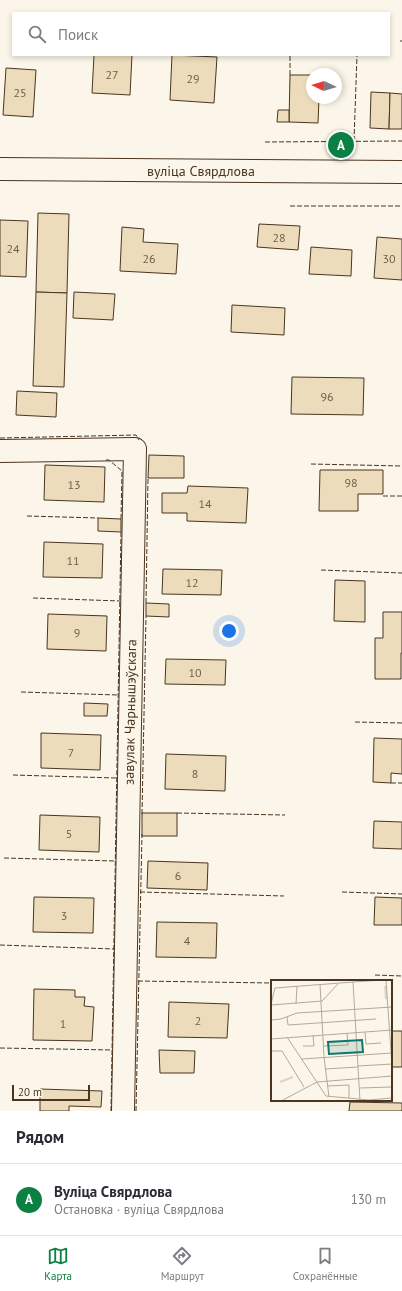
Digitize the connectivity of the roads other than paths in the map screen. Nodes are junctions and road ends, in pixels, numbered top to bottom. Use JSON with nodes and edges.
{"nodes":[{"id":1,"x":0,"y":169,"type":"edge"},
{"id":2,"x":402,"y":172,"type":"edge"},
{"id":3,"x":0,"y":451,"type":"edge"},
{"id":4,"x":123,"y":1111,"type":"edge"}],
"edges":[{"from":1,"to":2,"type":"street","name":"вуліца Свярдлова"},
{"from":3,"to":4,"type":"street","name":"завулак Чарнышэўскага"}]}
